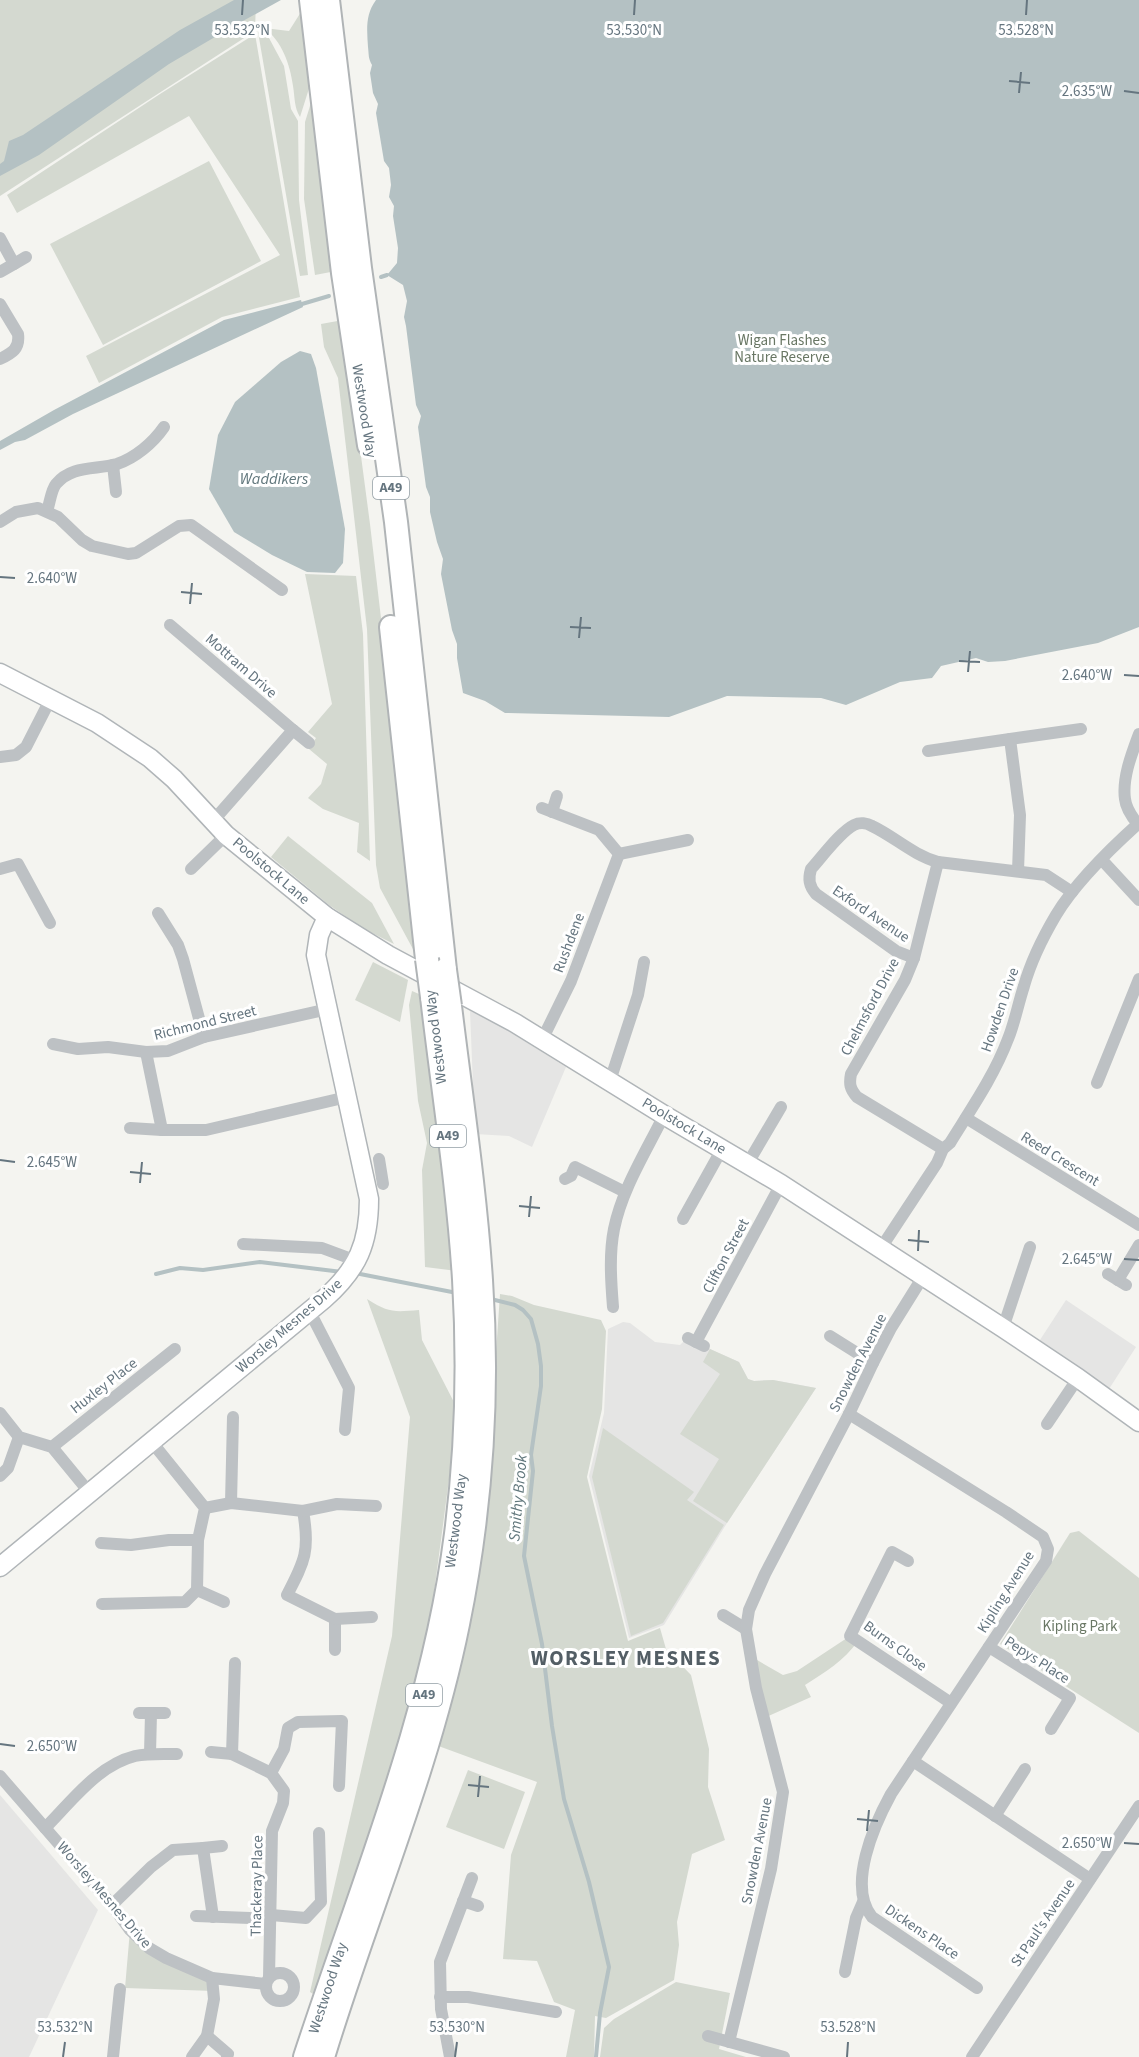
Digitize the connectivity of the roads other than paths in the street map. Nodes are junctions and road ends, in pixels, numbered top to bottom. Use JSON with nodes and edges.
{"nodes":[{"id":1,"x":321,"y":5,"type":"edge"},
{"id":2,"x":0,"y":238,"type":"edge"},
{"id":3,"x":26,"y":257,"type":"dead end"},
{"id":4,"x":14,"y":264,"type":"junction"},
{"id":5,"x":0,"y":272,"type":"edge"},
{"id":6,"x":0,"y":304,"type":"edge"},
{"id":7,"x":0,"y":359,"type":"edge"},
{"id":8,"x":164,"y":428,"type":"dead end"},
{"id":9,"x":113,"y":465,"type":"junction"},
{"id":10,"x":116,"y":492,"type":"dead end"},
{"id":11,"x":48,"y":511,"type":"junction"},
{"id":12,"x":0,"y":522,"type":"edge"},
{"id":13,"x":282,"y":590,"type":"dead end"},
{"id":14,"x":170,"y":625,"type":"dead end"},
{"id":15,"x":0,"y":674,"type":"edge"},
{"id":16,"x":51,"y":698,"type":"junction"},
{"id":17,"x":1081,"y":729,"type":"dead end"},
{"id":18,"x":293,"y":730,"type":"junction"},
{"id":19,"x":1139,"y":734,"type":"edge"},
{"id":20,"x":1010,"y":739,"type":"junction"},
{"id":21,"x":309,"y":743,"type":"dead end"},
{"id":22,"x":928,"y":751,"type":"dead end"},
{"id":23,"x":0,"y":757,"type":"edge"},
{"id":24,"x":557,"y":796,"type":"dead end"},
{"id":25,"x":213,"y":821,"type":"junction"},
{"id":26,"x":1138,"y":824,"type":"edge"},
{"id":27,"x":226,"y":835,"type":"junction"},
{"id":28,"x":688,"y":840,"type":"dead end"},
{"id":29,"x":619,"y":855,"type":"junction"},
{"id":30,"x":1102,"y":860,"type":"junction"},
{"id":31,"x":938,"y":862,"type":"junction"},
{"id":32,"x":0,"y":869,"type":"edge"},
{"id":33,"x":190,"y":869,"type":"dead end"},
{"id":34,"x":1018,"y":871,"type":"junction"},
{"id":35,"x":1072,"y":892,"type":"junction"},
{"id":36,"x":1139,"y":900,"type":"edge"},
{"id":37,"x":158,"y":913,"type":"dead end"},
{"id":38,"x":327,"y":917,"type":"junction"},
{"id":39,"x":50,"y":923,"type":"dead end"},
{"id":40,"x":914,"y":958,"type":"junction"},
{"id":41,"x":644,"y":962,"type":"dead end"},
{"id":42,"x":1139,"y":979,"type":"edge"},
{"id":43,"x":328,"y":1009,"type":"junction"},
{"id":44,"x":204,"y":1036,"type":"junction"},
{"id":45,"x":542,"y":1040,"type":"junction"},
{"id":46,"x":53,"y":1044,"type":"dead end"},
{"id":47,"x":146,"y":1052,"type":"junction"},
{"id":48,"x":610,"y":1081,"type":"junction"},
{"id":49,"x":1097,"y":1083,"type":"dead end"},
{"id":50,"x":347,"y":1097,"type":"junction"},
{"id":51,"x":781,"y":1107,"type":"dead end"},
{"id":52,"x":664,"y":1115,"type":"junction"},
{"id":53,"x":966,"y":1118,"type":"junction"},
{"id":54,"x":129,"y":1128,"type":"dead end"},
{"id":55,"x":162,"y":1130,"type":"junction"},
{"id":56,"x":722,"y":1149,"type":"junction"},
{"id":57,"x":943,"y":1149,"type":"junction"},
{"id":58,"x":748,"y":1163,"type":"junction"},
{"id":59,"x":374,"y":1165,"type":"junction"},
{"id":60,"x":565,"y":1179,"type":"dead end"},
{"id":61,"x":383,"y":1184,"type":"dead end"},
{"id":62,"x":781,"y":1184,"type":"junction"},
{"id":63,"x":625,"y":1192,"type":"junction"},
{"id":64,"x":683,"y":1219,"type":"dead end"},
{"id":65,"x":1139,"y":1225,"type":"edge"},
{"id":66,"x":243,"y":1244,"type":"dead end"},
{"id":67,"x":1139,"y":1245,"type":"edge"},
{"id":68,"x":881,"y":1248,"type":"junction"},
{"id":69,"x":1030,"y":1248,"type":"dead end"},
{"id":70,"x":351,"y":1269,"type":"junction"},
{"id":71,"x":924,"y":1275,"type":"junction"},
{"id":72,"x":1117,"y":1280,"type":"dead end"},
{"id":73,"x":613,"y":1307,"type":"dead end"},
{"id":74,"x":309,"y":1310,"type":"junction"},
{"id":75,"x":474,"y":1319,"type":"junction"},
{"id":76,"x":1003,"y":1328,"type":"junction"},
{"id":77,"x":830,"y":1336,"type":"dead end"},
{"id":78,"x":696,"y":1342,"type":"dead end"},
{"id":79,"x":175,"y":1349,"type":"dead end"},
{"id":80,"x":873,"y":1363,"type":"junction"},
{"id":81,"x":1078,"y":1378,"type":"junction"},
{"id":82,"x":0,"y":1413,"type":"edge"},
{"id":83,"x":849,"y":1414,"type":"junction"},
{"id":84,"x":233,"y":1417,"type":"dead end"},
{"id":85,"x":1139,"y":1422,"type":"edge"},
{"id":86,"x":1047,"y":1424,"type":"dead end"},
{"id":87,"x":345,"y":1430,"type":"dead end"},
{"id":88,"x":19,"y":1437,"type":"junction"},
{"id":89,"x":151,"y":1441,"type":"junction"},
{"id":90,"x":52,"y":1447,"type":"junction"},
{"id":91,"x":0,"y":1476,"type":"edge"},
{"id":92,"x":89,"y":1492,"type":"junction"},
{"id":93,"x":231,"y":1503,"type":"junction"},
{"id":94,"x":376,"y":1506,"type":"dead end"},
{"id":95,"x":205,"y":1508,"type":"junction"},
{"id":96,"x":303,"y":1511,"type":"junction"},
{"id":97,"x":198,"y":1540,"type":"junction"},
{"id":98,"x":101,"y":1544,"type":"dead end"},
{"id":99,"x":908,"y":1561,"type":"dead end"},
{"id":100,"x":0,"y":1567,"type":"edge"},
{"id":101,"x":197,"y":1590,"type":"junction"},
{"id":102,"x":224,"y":1602,"type":"dead end"},
{"id":103,"x":102,"y":1604,"type":"dead end"},
{"id":104,"x":723,"y":1615,"type":"dead end"},
{"id":105,"x":372,"y":1617,"type":"dead end"},
{"id":106,"x":335,"y":1618,"type":"junction"},
{"id":107,"x":746,"y":1629,"type":"junction"},
{"id":108,"x":989,"y":1647,"type":"junction"},
{"id":109,"x":335,"y":1650,"type":"dead end"},
{"id":110,"x":235,"y":1663,"type":"dead end"},
{"id":111,"x":951,"y":1703,"type":"junction"},
{"id":112,"x":165,"y":1713,"type":"dead end"},
{"id":113,"x":1052,"y":1729,"type":"dead end"},
{"id":114,"x":211,"y":1752,"type":"dead end"},
{"id":115,"x":150,"y":1754,"type":"junction"},
{"id":116,"x":232,"y":1754,"type":"junction"},
{"id":117,"x":177,"y":1755,"type":"dead end"},
{"id":118,"x":913,"y":1761,"type":"junction"},
{"id":119,"x":1025,"y":1769,"type":"dead end"},
{"id":120,"x":271,"y":1773,"type":"junction"},
{"id":121,"x":0,"y":1776,"type":"edge"},
{"id":122,"x":339,"y":1786,"type":"dead end"},
{"id":123,"x":1139,"y":1806,"type":"edge"},
{"id":124,"x":995,"y":1816,"type":"junction"},
{"id":125,"x":45,"y":1828,"type":"junction"},
{"id":126,"x":319,"y":1833,"type":"dead end"},
{"id":127,"x":222,"y":1846,"type":"dead end"},
{"id":128,"x":203,"y":1848,"type":"junction"},
{"id":129,"x":472,"y":1878,"type":"dead end"},
{"id":130,"x":1090,"y":1879,"type":"junction"},
{"id":131,"x":463,"y":1901,"type":"junction"},
{"id":132,"x":863,"y":1902,"type":"junction"},
{"id":133,"x":112,"y":1905,"type":"junction"},
{"id":134,"x":478,"y":1906,"type":"dead end"},
{"id":135,"x":271,"y":1915,"type":"junction"},
{"id":136,"x":195,"y":1917,"type":"dead end"},
{"id":137,"x":213,"y":1917,"type":"junction"},
{"id":138,"x":250,"y":1918,"type":"dead end"},
{"id":139,"x":845,"y":1972,"type":"dead end"},
{"id":140,"x":212,"y":1978,"type":"junction"},
{"id":141,"x":267,"y":1981,"type":"joint"},
{"id":142,"x":977,"y":1988,"type":"dead end"},
{"id":143,"x":120,"y":1989,"type":"dead end"},
{"id":144,"x":541,"y":1995,"type":"dead end"},
{"id":145,"x":440,"y":1997,"type":"junction"},
{"id":146,"x":538,"y":2009,"type":"junction"},
{"id":147,"x":556,"y":2012,"type":"dead end"},
{"id":148,"x":207,"y":2036,"type":"junction"},
{"id":149,"x":708,"y":2036,"type":"dead end"},
{"id":150,"x":729,"y":2042,"type":"junction"},
{"id":151,"x":113,"y":2057,"type":"edge"},
{"id":152,"x":192,"y":2057,"type":"edge"},
{"id":153,"x":227,"y":2057,"type":"edge"},
{"id":154,"x":305,"y":2057,"type":"edge"},
{"id":155,"x":323,"y":2057,"type":"edge"},
{"id":156,"x":450,"y":2057,"type":"edge"},
{"id":157,"x":784,"y":2057,"type":"edge"},
{"id":158,"x":972,"y":2057,"type":"edge"}],
"edges":[{"from":1,"to":75,"type":"highway","name":"Westwood Way","number":"A49","bridge":true},
{"from":2,"to":4,"type":"street"},
{"from":3,"to":4,"type":"street"},
{"from":4,"to":5,"type":"street"},
{"from":6,"to":7,"type":"street"},
{"from":8,"to":9,"type":"street"},
{"from":9,"to":10,"type":"street"},
{"from":9,"to":11,"type":"street"},
{"from":11,"to":12,"type":"street"},
{"from":11,"to":13,"type":"street"},
{"from":14,"to":18,"type":"street","name":"Mottram Drive"},
{"from":15,"to":16,"type":"main road","name":"Poolstock Lane"},
{"from":16,"to":23,"type":"street"},
{"from":16,"to":25,"type":"main road","name":"Poolstock Lane"},
{"from":17,"to":20,"type":"street"},
{"from":18,"to":21,"type":"street","name":"Mottram Drive"},
{"from":18,"to":25,"type":"street"},
{"from":19,"to":26,"type":"street"},
{"from":20,"to":22,"type":"street"},
{"from":20,"to":34,"type":"street"},
{"from":24,"to":29,"type":"street"},
{"from":25,"to":27,"type":"main road","name":"Poolstock Lane"},
{"from":26,"to":30,"type":"street","name":"Howden Drive"},
{"from":27,"to":33,"type":"street","name":"Poolstock Lane"},
{"from":27,"to":38,"type":"main road","name":"Poolstock Lane"},
{"from":28,"to":29,"type":"street"},
{"from":29,"to":45,"type":"street","name":"Rushdene"},
{"from":30,"to":35,"type":"street","name":"Howden Drive"},
{"from":30,"to":36,"type":"street"},
{"from":31,"to":34,"type":"street"},
{"from":31,"to":40,"type":"street","name":"Chelmsford Drive"},
{"from":31,"to":40,"type":"street","name":"Exford Avenue"},
{"from":32,"to":39,"type":"street"},
{"from":34,"to":35,"type":"street"},
{"from":35,"to":53,"type":"street","name":"Howden Drive"},
{"from":37,"to":44,"type":"street"},
{"from":38,"to":43,"type":"main road","name":"Worsley Mesnes Drive"},
{"from":38,"to":45,"type":"main road","name":"Poolstock Lane"},
{"from":40,"to":57,"type":"street","name":"Chelmsford Drive"},
{"from":41,"to":48,"type":"street"},
{"from":42,"to":49,"type":"street"},
{"from":43,"to":44,"type":"street","name":"Richmond Street"},
{"from":43,"to":50,"type":"main road","name":"Worsley Mesnes Drive"},
{"from":44,"to":47,"type":"street","name":"Richmond Street"},
{"from":45,"to":48,"type":"main road","name":"Poolstock Lane"},
{"from":46,"to":47,"type":"street","name":"Richmond Street"},
{"from":47,"to":55,"type":"street"},
{"from":48,"to":52,"type":"main road","name":"Poolstock Lane"},
{"from":50,"to":55,"type":"street"},
{"from":50,"to":59,"type":"main road","name":"Worsley Mesnes Drive"},
{"from":51,"to":58,"type":"street"},
{"from":52,"to":56,"type":"main road","name":"Poolstock Lane"},
{"from":52,"to":63,"type":"street"},
{"from":53,"to":57,"type":"street","name":"Howden Drive"},
{"from":53,"to":65,"type":"street","name":"Reed Crescent"},
{"from":54,"to":55,"type":"street"},
{"from":56,"to":58,"type":"main road","name":"Poolstock Lane"},
{"from":56,"to":64,"type":"street"},
{"from":57,"to":68,"type":"street","name":"Howden Drive"},
{"from":58,"to":62,"type":"main road","name":"Poolstock Lane"},
{"from":59,"to":61,"type":"street"},
{"from":59,"to":70,"type":"main road","name":"Worsley Mesnes Drive"},
{"from":60,"to":63,"type":"street"},
{"from":62,"to":68,"type":"main road","name":"Poolstock Lane"},
{"from":62,"to":78,"type":"street","name":"Clifton Street"},
{"from":63,"to":73,"type":"street"},
{"from":66,"to":70,"type":"street"},
{"from":67,"to":72,"type":"street"},
{"from":68,"to":71,"type":"main road","name":"Poolstock Lane"},
{"from":69,"to":76,"type":"street"},
{"from":70,"to":74,"type":"main road","name":"Worsley Mesnes Drive"},
{"from":71,"to":76,"type":"main road","name":"Poolstock Lane"},
{"from":71,"to":80,"type":"street","name":"Snowden Avenue"},
{"from":74,"to":87,"type":"street"},
{"from":74,"to":89,"type":"main road","name":"Worsley Mesnes Drive"},
{"from":75,"to":154,"type":"highway","name":"Westwood Way","number":"A49"},
{"from":75,"to":155,"type":"highway","name":"Westwood Way","number":"A49"},
{"from":76,"to":81,"type":"main road","name":"Poolstock Lane"},
{"from":77,"to":80,"type":"street"},
{"from":79,"to":90,"type":"street","name":"Huxley Place"},
{"from":80,"to":83,"type":"street","name":"Snowden Avenue"},
{"from":81,"to":85,"type":"main road","name":"Poolstock Lane"},
{"from":81,"to":86,"type":"street"},
{"from":82,"to":88,"type":"street"},
{"from":83,"to":107,"type":"street","name":"Snowden Avenue"},
{"from":83,"to":108,"type":"street","name":"Kipling Avenue"},
{"from":84,"to":93,"type":"street"},
{"from":88,"to":90,"type":"street"},
{"from":88,"to":91,"type":"street"},
{"from":89,"to":92,"type":"main road","name":"Worsley Mesnes Drive"},
{"from":89,"to":95,"type":"street"},
{"from":90,"to":92,"type":"street"},
{"from":92,"to":100,"type":"main road","name":"Worsley Mesnes Drive"},
{"from":93,"to":95,"type":"street"},
{"from":93,"to":96,"type":"street"},
{"from":94,"to":96,"type":"street"},
{"from":95,"to":97,"type":"street"},
{"from":96,"to":106,"type":"street"},
{"from":97,"to":98,"type":"street"},
{"from":97,"to":101,"type":"street"},
{"from":99,"to":111,"type":"street","name":"Burns Close"},
{"from":101,"to":102,"type":"street"},
{"from":101,"to":103,"type":"street"},
{"from":104,"to":107,"type":"street"},
{"from":105,"to":106,"type":"street"},
{"from":106,"to":109,"type":"street"},
{"from":107,"to":150,"type":"street","name":"Snowden Avenue"},
{"from":108,"to":111,"type":"street","name":"Kipling Avenue"},
{"from":108,"to":113,"type":"street","name":"Pepys Place"},
{"from":110,"to":116,"type":"street"},
{"from":111,"to":118,"type":"street","name":"Kipling Avenue"},
{"from":112,"to":115,"type":"street"},
{"from":114,"to":116,"type":"street"},
{"from":115,"to":117,"type":"street"},
{"from":115,"to":125,"type":"street"},
{"from":116,"to":120,"type":"street"},
{"from":118,"to":124,"type":"street"},
{"from":118,"to":132,"type":"street","name":"Dickens Place"},
{"from":119,"to":124,"type":"street"},
{"from":120,"to":122,"type":"street"},
{"from":120,"to":135,"type":"street","name":"Thackeray Place"},
{"from":121,"to":125,"type":"street","name":"Worsley Mesnes Drive"},
{"from":123,"to":130,"type":"street","name":"St Paul's Avenue"},
{"from":124,"to":130,"type":"street"},
{"from":125,"to":133,"type":"street","name":"Worsley Mesnes Drive"},
{"from":126,"to":135,"type":"street"},
{"from":127,"to":128,"type":"street"},
{"from":128,"to":133,"type":"street"},
{"from":128,"to":137,"type":"street"},
{"from":129,"to":131,"type":"street"},
{"from":130,"to":158,"type":"street","name":"St Paul's Avenue"},
{"from":131,"to":134,"type":"street"},
{"from":131,"to":145,"type":"street"},
{"from":132,"to":139,"type":"street"},
{"from":132,"to":142,"type":"street","name":"Dickens Place"},
{"from":133,"to":140,"type":"street","name":"Worsley Mesnes Drive"},
{"from":135,"to":141,"type":"street","name":"Thackeray Place"},
{"from":136,"to":137,"type":"street"},
{"from":137,"to":138,"type":"street"},
{"from":140,"to":141,"type":"street","name":"Worsley Mesnes Drive"},
{"from":140,"to":148,"type":"street"},
{"from":143,"to":151,"type":"street"},
{"from":144,"to":146,"type":"street"},
{"from":145,"to":146,"type":"street"},
{"from":145,"to":156,"type":"street"},
{"from":146,"to":147,"type":"street"},
{"from":148,"to":152,"type":"street"},
{"from":148,"to":153,"type":"street"},
{"from":149,"to":150,"type":"street"},
{"from":150,"to":157,"type":"street"}]}
